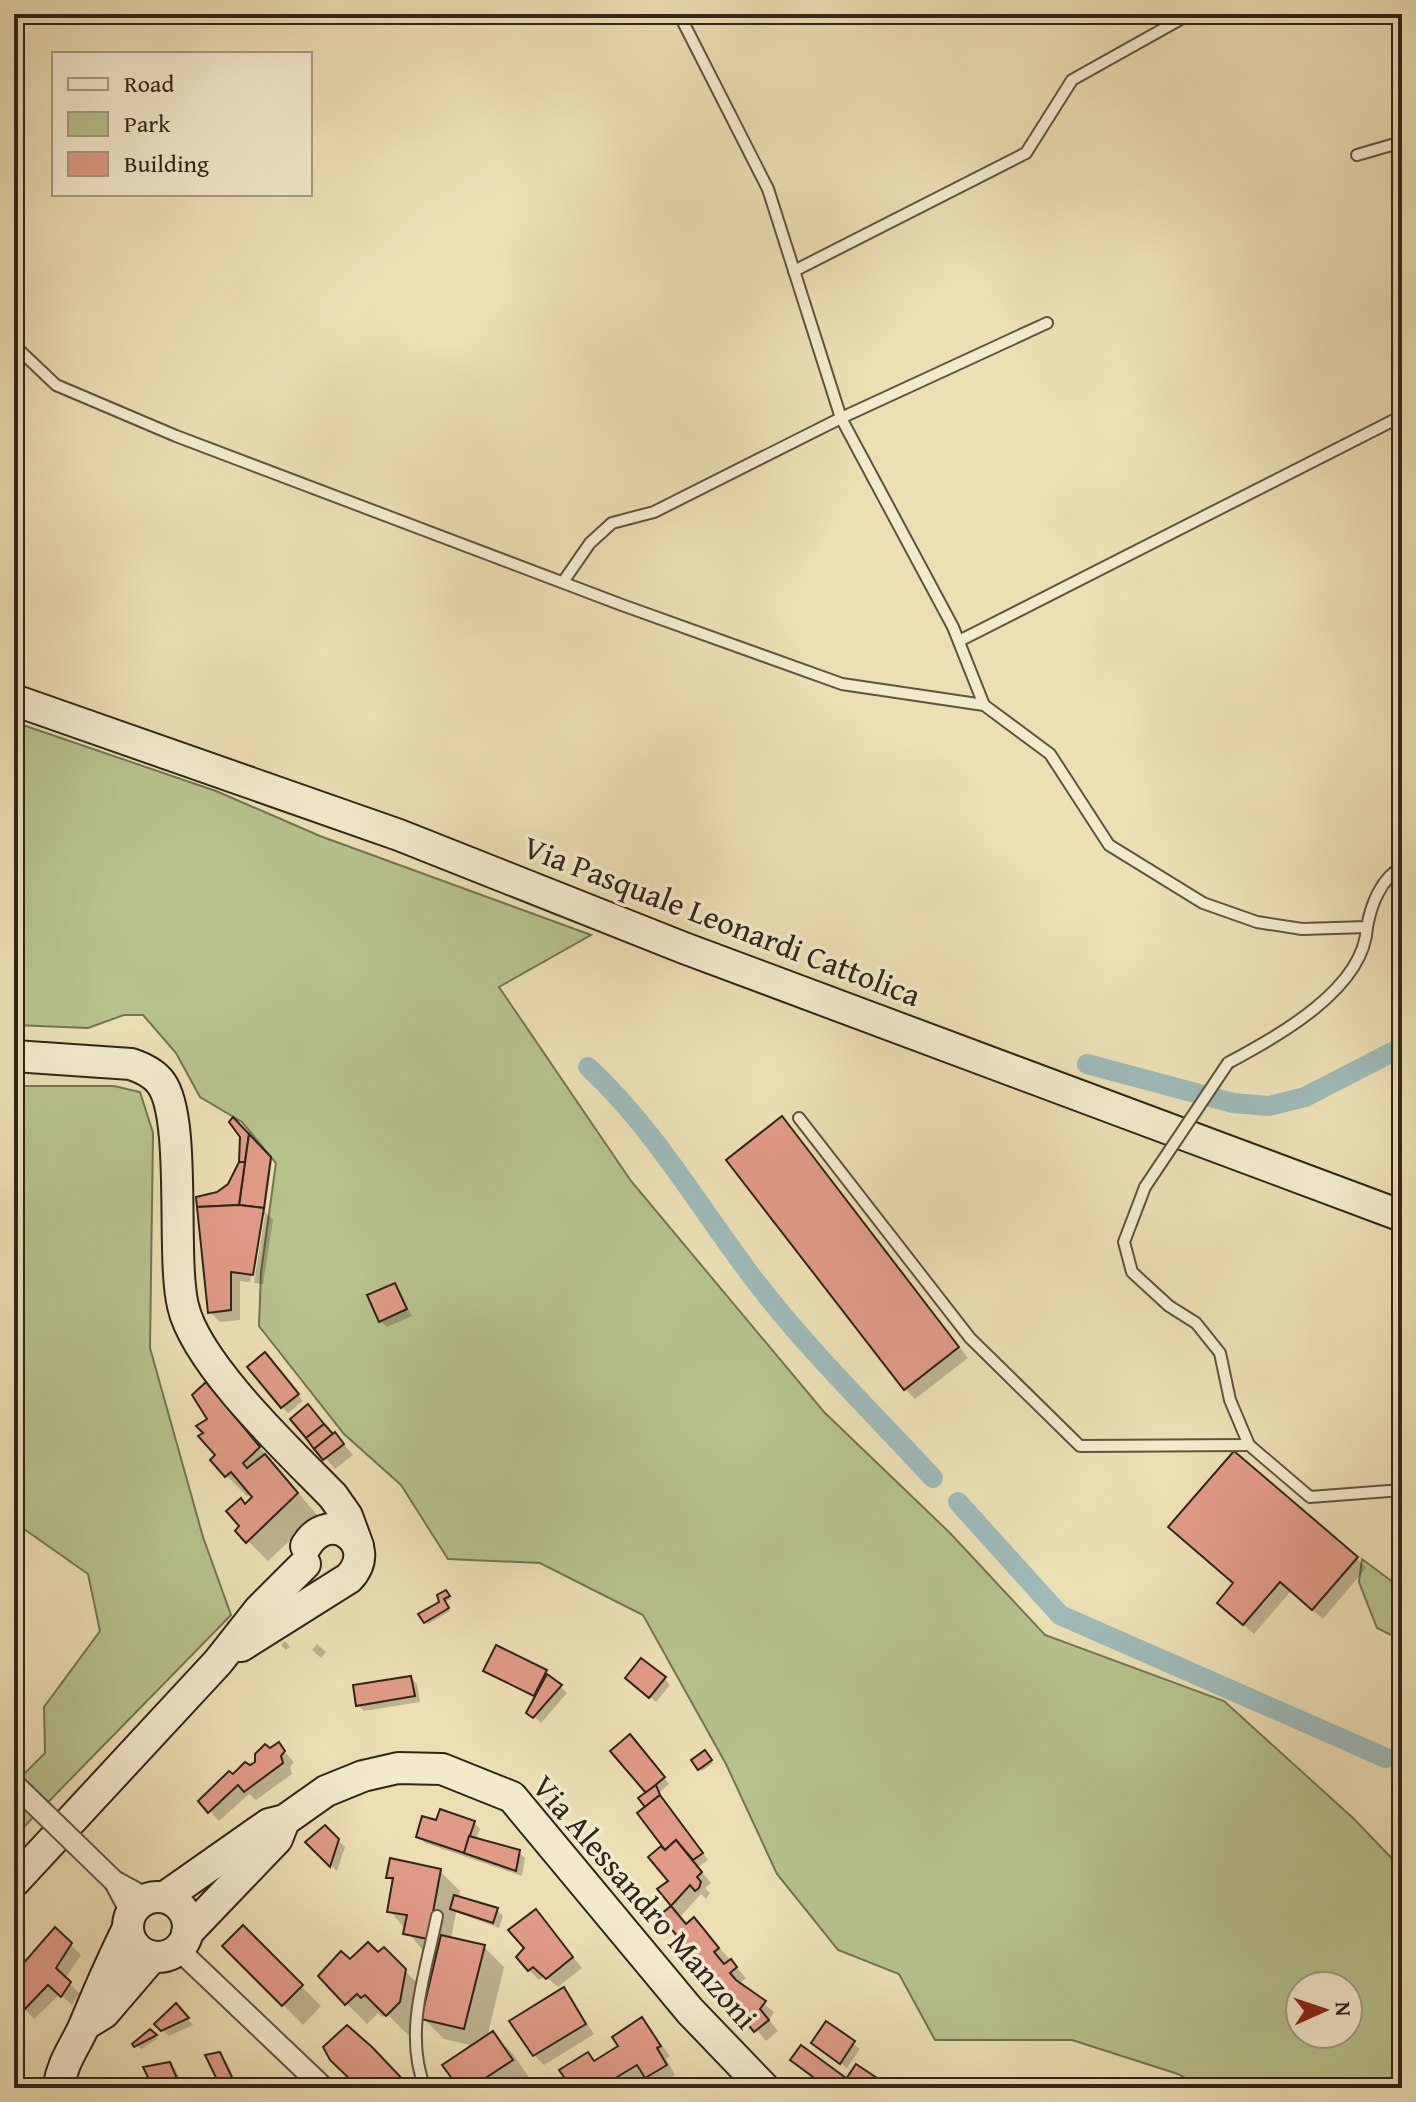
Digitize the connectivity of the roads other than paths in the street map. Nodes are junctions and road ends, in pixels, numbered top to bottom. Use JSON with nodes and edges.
{"nodes":[{"id":1,"x":679,"y":14,"type":"edge"},
{"id":2,"x":1190,"y":14,"type":"edge"},
{"id":3,"x":1402,"y":142,"type":"edge"},
{"id":4,"x":1357,"y":155,"type":"dead end"},
{"id":5,"x":794,"y":271,"type":"junction"},
{"id":6,"x":1047,"y":323,"type":"dead end"},
{"id":7,"x":14,"y":345,"type":"edge"},
{"id":8,"x":1402,"y":416,"type":"edge"},
{"id":9,"x":841,"y":418,"type":"junction"},
{"id":10,"x":563,"y":582,"type":"junction"},
{"id":11,"x":959,"y":641,"type":"junction"},
{"id":12,"x":14,"y":700,"type":"edge"},
{"id":13,"x":984,"y":705,"type":"junction"},
{"id":14,"x":1402,"y":867,"type":"edge"},
{"id":15,"x":1367,"y":927,"type":"junction"},
{"id":16,"x":14,"y":1056,"type":"edge"},
{"id":17,"x":799,"y":1118,"type":"dead end"},
{"id":18,"x":1402,"y":1216,"type":"edge"},
{"id":19,"x":1249,"y":1445,"type":"junction"},
{"id":20,"x":295,"y":1457,"type":"junction"},
{"id":21,"x":1402,"y":1490,"type":"edge"},
{"id":22,"x":358,"y":1546,"type":"junction"},
{"id":23,"x":306,"y":1555,"type":"junction"},
{"id":24,"x":341,"y":1583,"type":"junction"},
{"id":25,"x":218,"y":1662,"type":"junction"},
{"id":26,"x":14,"y":1784,"type":"edge"},
{"id":27,"x":285,"y":1820,"type":"junction"},
{"id":28,"x":14,"y":1882,"type":"edge"},
{"id":29,"x":142,"y":1910,"type":"junction"},
{"id":30,"x":437,"y":1916,"type":"dead end"},
{"id":31,"x":173,"y":1947,"type":"junction"},
{"id":32,"x":84,"y":2025,"type":"junction"},
{"id":33,"x":58,"y":2088,"type":"edge"},
{"id":34,"x":324,"y":2088,"type":"edge"},
{"id":35,"x":425,"y":2088,"type":"edge"},
{"id":36,"x":764,"y":2088,"type":"edge"}],
"edges":[{"from":1,"to":5,"type":"lane"},
{"from":2,"to":5,"type":"lane"},
{"from":3,"to":4,"type":"lane"},
{"from":5,"to":9,"type":"lane"},
{"from":6,"to":9,"type":"lane"},
{"from":7,"to":10,"type":"lane"},
{"from":8,"to":11,"type":"lane"},
{"from":9,"to":10,"type":"lane"},
{"from":9,"to":11,"type":"lane"},
{"from":10,"to":13,"type":"lane"},
{"from":11,"to":13,"type":"lane"},
{"from":12,"to":18,"type":"street","name":"Via Pasquale Leonardi Cattolica"},
{"from":13,"to":15,"type":"lane"},
{"from":14,"to":15,"type":"lane"},
{"from":15,"to":19,"type":"lane","bridge":true},
{"from":16,"to":20,"type":"street"},
{"from":17,"to":19,"type":"lane"},
{"from":19,"to":21,"type":"lane"},
{"from":20,"to":22,"type":"street"},
{"from":20,"to":23,"type":"street"},
{"from":22,"to":23,"type":"street"},
{"from":22,"to":24,"type":"street"},
{"from":23,"to":24,"type":"street"},
{"from":23,"to":25,"type":"street"},
{"from":24,"to":25,"type":"street"},
{"from":25,"to":28,"type":"street"},
{"from":26,"to":29,"type":"street","bridge":true},
{"from":27,"to":29,"type":"street","name":"Via Alessandro Manzoni"},
{"from":27,"to":31,"type":"street","name":"Via Alessandro Manzoni"},
{"from":27,"to":36,"type":"street","name":"Via Alessandro Manzoni"},
{"from":29,"to":31,"type":"street"},
{"from":29,"to":31,"type":"street"},
{"from":29,"to":32,"type":"street"},
{"from":30,"to":35,"type":"lane"},
{"from":31,"to":32,"type":"street","name":"Via Alessandro Manzoni"},
{"from":31,"to":34,"type":"street"},
{"from":32,"to":33,"type":"street"}]}
